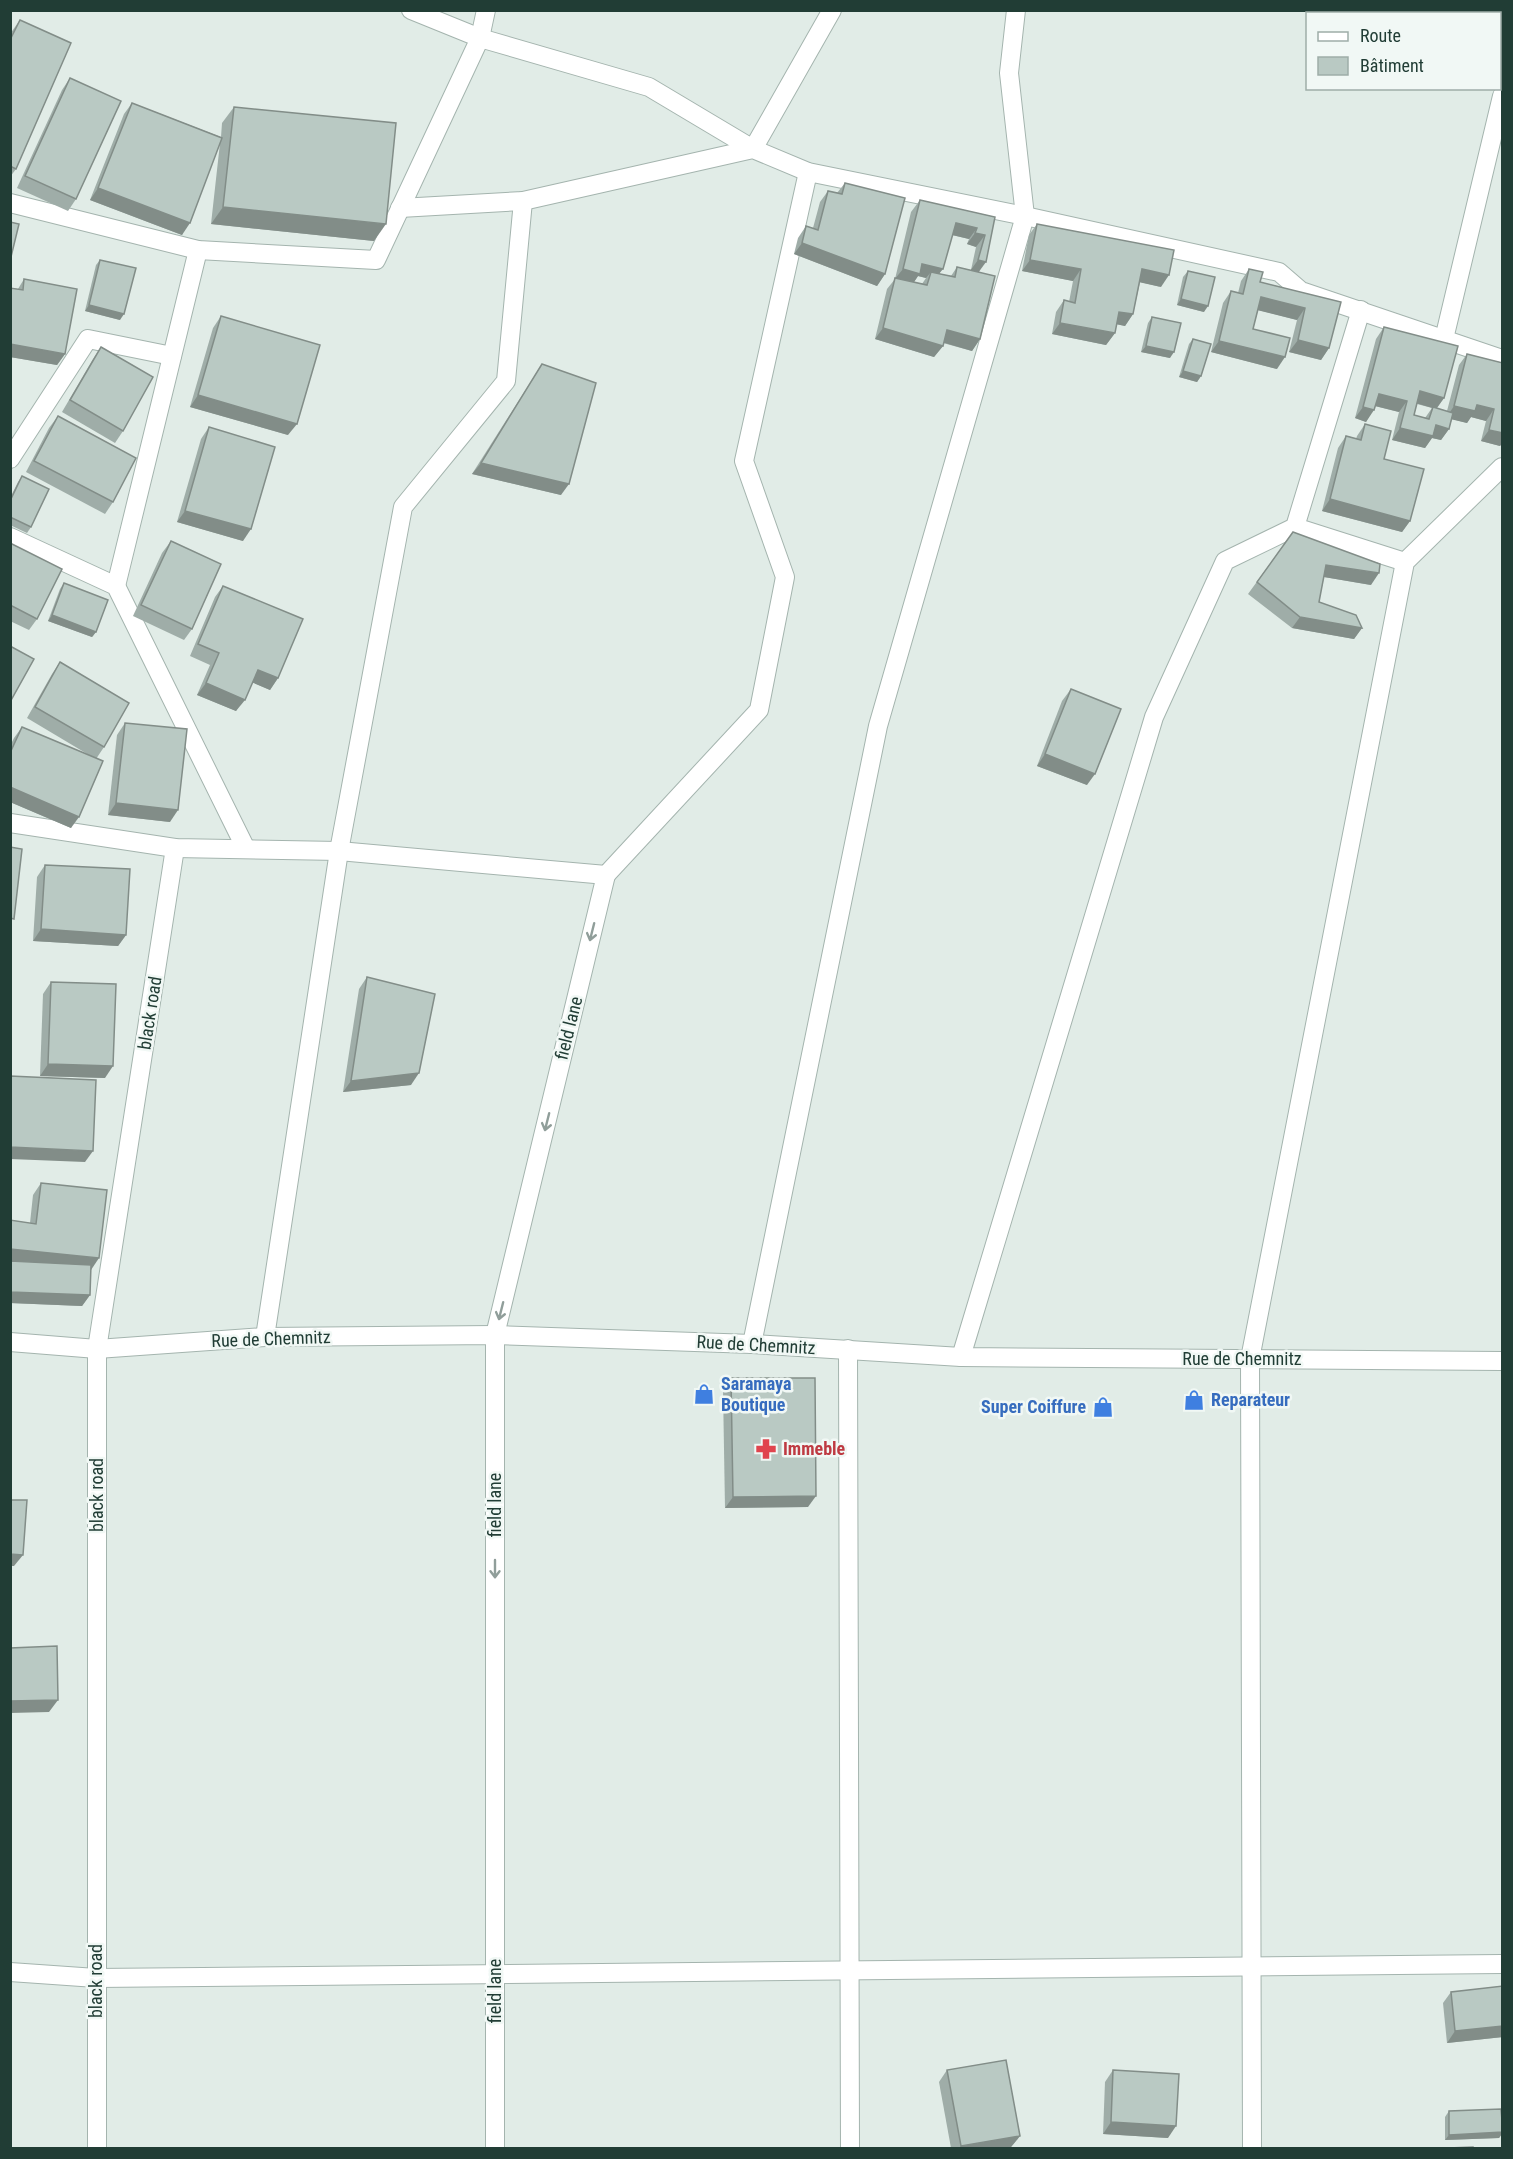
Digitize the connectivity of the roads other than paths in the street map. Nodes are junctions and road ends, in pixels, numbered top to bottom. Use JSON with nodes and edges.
{"nodes":[{"id":1,"x":411,"y":10,"type":"edge"},
{"id":2,"x":486,"y":10,"type":"edge"},
{"id":3,"x":832,"y":10,"type":"edge"},
{"id":4,"x":1016,"y":10,"type":"edge"},
{"id":5,"x":480,"y":38,"type":"junction"},
{"id":6,"x":1503,"y":96,"type":"edge"},
{"id":7,"x":753,"y":149,"type":"junction"},
{"id":8,"x":808,"y":172,"type":"junction"},
{"id":9,"x":523,"y":201,"type":"junction"},
{"id":10,"x":10,"y":203,"type":"edge"},
{"id":11,"x":400,"y":208,"type":"junction"},
{"id":12,"x":1025,"y":216,"type":"junction"},
{"id":13,"x":198,"y":250,"type":"junction"},
{"id":14,"x":1361,"y":310,"type":"junction"},
{"id":15,"x":1444,"y":339,"type":"junction"},
{"id":16,"x":172,"y":356,"type":"junction"},
{"id":17,"x":1503,"y":359,"type":"edge"},
{"id":18,"x":10,"y":459,"type":"edge"},
{"id":19,"x":1503,"y":467,"type":"edge"},
{"id":20,"x":1295,"y":526,"type":"junction"},
{"id":21,"x":10,"y":537,"type":"edge"},
{"id":22,"x":1405,"y":562,"type":"junction"},
{"id":23,"x":117,"y":586,"type":"junction"},
{"id":24,"x":10,"y":823,"type":"edge"},
{"id":25,"x":175,"y":848,"type":"junction"},
{"id":26,"x":246,"y":849,"type":"junction"},
{"id":27,"x":339,"y":851,"type":"junction"},
{"id":28,"x":606,"y":875,"type":"junction"},
{"id":29,"x":495,"y":1335,"type":"junction"},
{"id":30,"x":265,"y":1337,"type":"junction"},
{"id":31,"x":10,"y":1342,"type":"edge"},
{"id":32,"x":752,"y":1344,"type":"junction"},
{"id":33,"x":98,"y":1349,"type":"junction"},
{"id":34,"x":848,"y":1349,"type":"junction"},
{"id":35,"x":961,"y":1357,"type":"junction"},
{"id":36,"x":1250,"y":1359,"type":"junction"},
{"id":37,"x":1503,"y":1361,"type":"edge"},
{"id":38,"x":1503,"y":1964,"type":"edge"},
{"id":39,"x":1251,"y":1966,"type":"junction"},
{"id":40,"x":849,"y":1970,"type":"junction"},
{"id":41,"x":10,"y":1972,"type":"edge"},
{"id":42,"x":495,"y":1974,"type":"junction"},
{"id":43,"x":96,"y":1977,"type":"junction"},
{"id":44,"x":97,"y":2148,"type":"edge"},
{"id":45,"x":495,"y":2148,"type":"edge"},
{"id":46,"x":850,"y":2148,"type":"edge"},
{"id":47,"x":1252,"y":2148,"type":"edge"}],
"edges":[{"from":1,"to":5,"type":"street"},
{"from":2,"to":5,"type":"street"},
{"from":3,"to":7,"type":"street"},
{"from":4,"to":12,"type":"street"},
{"from":5,"to":7,"type":"street"},
{"from":5,"to":11,"type":"street"},
{"from":6,"to":15,"type":"street"},
{"from":7,"to":8,"type":"street"},
{"from":7,"to":9,"type":"street"},
{"from":8,"to":12,"type":"street"},
{"from":8,"to":28,"type":"street"},
{"from":9,"to":11,"type":"street"},
{"from":9,"to":27,"type":"street"},
{"from":10,"to":13,"type":"street"},
{"from":11,"to":13,"type":"street"},
{"from":12,"to":14,"type":"street"},
{"from":12,"to":32,"type":"street"},
{"from":13,"to":16,"type":"street"},
{"from":14,"to":15,"type":"street"},
{"from":14,"to":20,"type":"street"},
{"from":15,"to":17,"type":"street"},
{"from":16,"to":18,"type":"street"},
{"from":16,"to":23,"type":"street"},
{"from":19,"to":22,"type":"street"},
{"from":20,"to":22,"type":"street"},
{"from":20,"to":35,"type":"street"},
{"from":21,"to":23,"type":"street"},
{"from":22,"to":36,"type":"street"},
{"from":23,"to":26,"type":"street"},
{"from":24,"to":25,"type":"street"},
{"from":25,"to":26,"type":"street"},
{"from":25,"to":33,"type":"street","name":"black road"},
{"from":26,"to":27,"type":"street"},
{"from":27,"to":28,"type":"street"},
{"from":27,"to":30,"type":"street"},
{"from":28,"to":29,"type":"street","name":"field lane","one_way":true},
{"from":29,"to":30,"type":"street","name":"Rue de Chemnitz"},
{"from":29,"to":32,"type":"street","name":"Rue de Chemnitz"},
{"from":29,"to":42,"type":"street","name":"field lane","one_way":true},
{"from":30,"to":33,"type":"street","name":"Rue de Chemnitz"},
{"from":31,"to":33,"type":"street","name":"Rue de Chemnitz"},
{"from":32,"to":34,"type":"street","name":"Rue de Chemnitz"},
{"from":33,"to":43,"type":"street","name":"black road"},
{"from":34,"to":35,"type":"street","name":"Rue de Chemnitz"},
{"from":34,"to":40,"type":"street"},
{"from":35,"to":36,"type":"street","name":"Rue de Chemnitz"},
{"from":36,"to":37,"type":"street","name":"Rue de Chemnitz"},
{"from":36,"to":39,"type":"street"},
{"from":38,"to":39,"type":"street"},
{"from":39,"to":40,"type":"street"},
{"from":39,"to":47,"type":"street"},
{"from":40,"to":42,"type":"street"},
{"from":40,"to":46,"type":"street"},
{"from":41,"to":43,"type":"street"},
{"from":42,"to":43,"type":"street"},
{"from":42,"to":45,"type":"street","name":"field lane"},
{"from":43,"to":44,"type":"street","name":"black road"}]}
